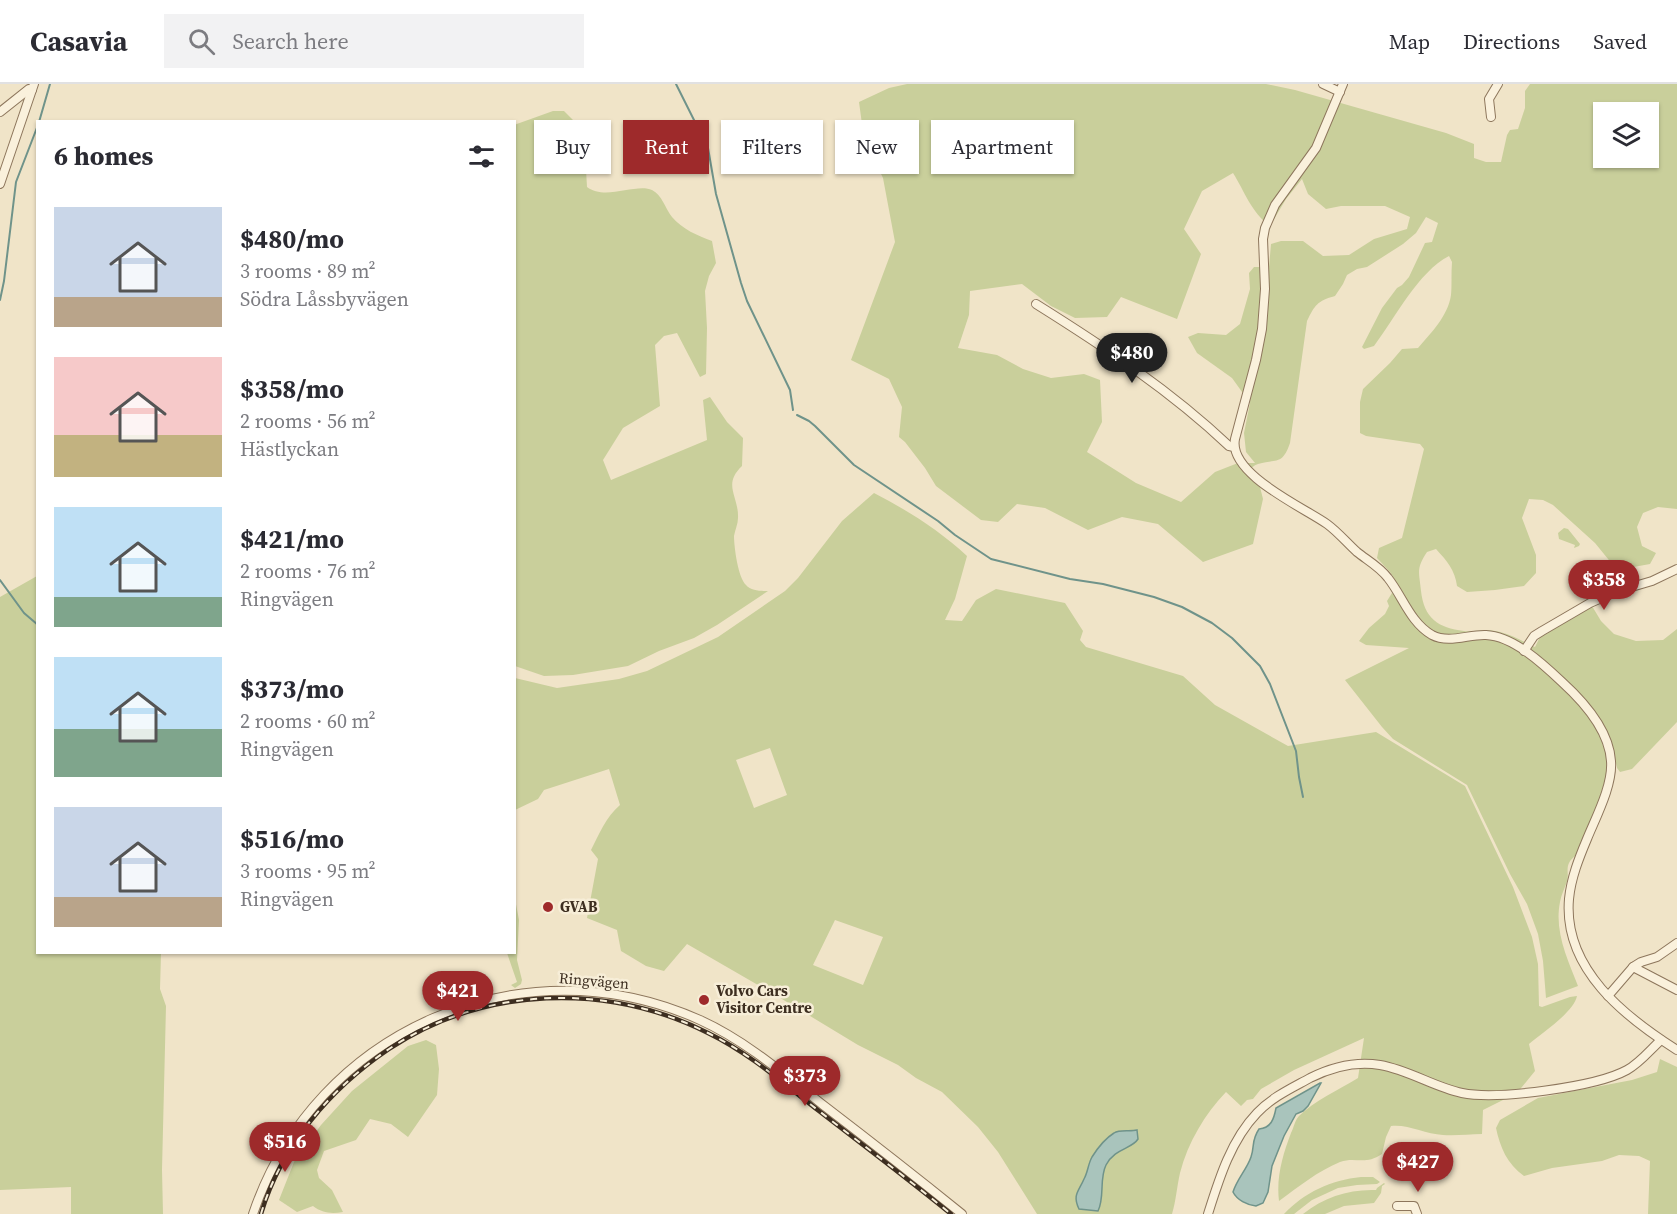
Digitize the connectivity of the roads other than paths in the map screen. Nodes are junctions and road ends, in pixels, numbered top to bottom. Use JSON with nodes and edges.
{"nodes":[{"id":1,"x":1323,"y":84,"type":"edge"},
{"id":2,"x":1498,"y":84,"type":"edge"},
{"id":3,"x":33,"y":87,"type":"edge"},
{"id":4,"x":1341,"y":88,"type":"edge"},
{"id":5,"x":0,"y":112,"type":"edge"},
{"id":6,"x":1491,"y":117,"type":"dead end"},
{"id":7,"x":0,"y":184,"type":"edge"},
{"id":8,"x":1036,"y":304,"type":"dead end"},
{"id":9,"x":1234,"y":447,"type":"junction"},
{"id":10,"x":1677,"y":569,"type":"edge"},
{"id":11,"x":1524,"y":651,"type":"junction"},
{"id":12,"x":1677,"y":943,"type":"edge"},
{"id":13,"x":1632,"y":968,"type":"junction"},
{"id":14,"x":1677,"y":990,"type":"edge"},
{"id":15,"x":1608,"y":996,"type":"junction"},
{"id":16,"x":1661,"y":1040,"type":"junction"},
{"id":17,"x":1677,"y":1050,"type":"edge"},
{"id":18,"x":1397,"y":1206,"type":"dead end"},
{"id":19,"x":253,"y":1214,"type":"edge"},
{"id":20,"x":962,"y":1214,"type":"edge"},
{"id":21,"x":1208,"y":1214,"type":"edge"},
{"id":22,"x":1417,"y":1214,"type":"edge"}],
"edges":[{"from":1,"to":4,"type":"street"},
{"from":2,"to":6,"type":"street"},
{"from":3,"to":5,"type":"street"},
{"from":3,"to":7,"type":"street"},
{"from":4,"to":9,"type":"street"},
{"from":8,"to":9,"type":"street"},
{"from":9,"to":11,"type":"street"},
{"from":10,"to":11,"type":"street"},
{"from":11,"to":15,"type":"street"},
{"from":12,"to":13,"type":"street"},
{"from":13,"to":14,"type":"street"},
{"from":13,"to":15,"type":"street"},
{"from":15,"to":16,"type":"street"},
{"from":16,"to":17,"type":"street"},
{"from":16,"to":21,"type":"street"},
{"from":18,"to":22,"type":"street"},
{"from":19,"to":20,"type":"street","name":"Ringvägen"}]}
